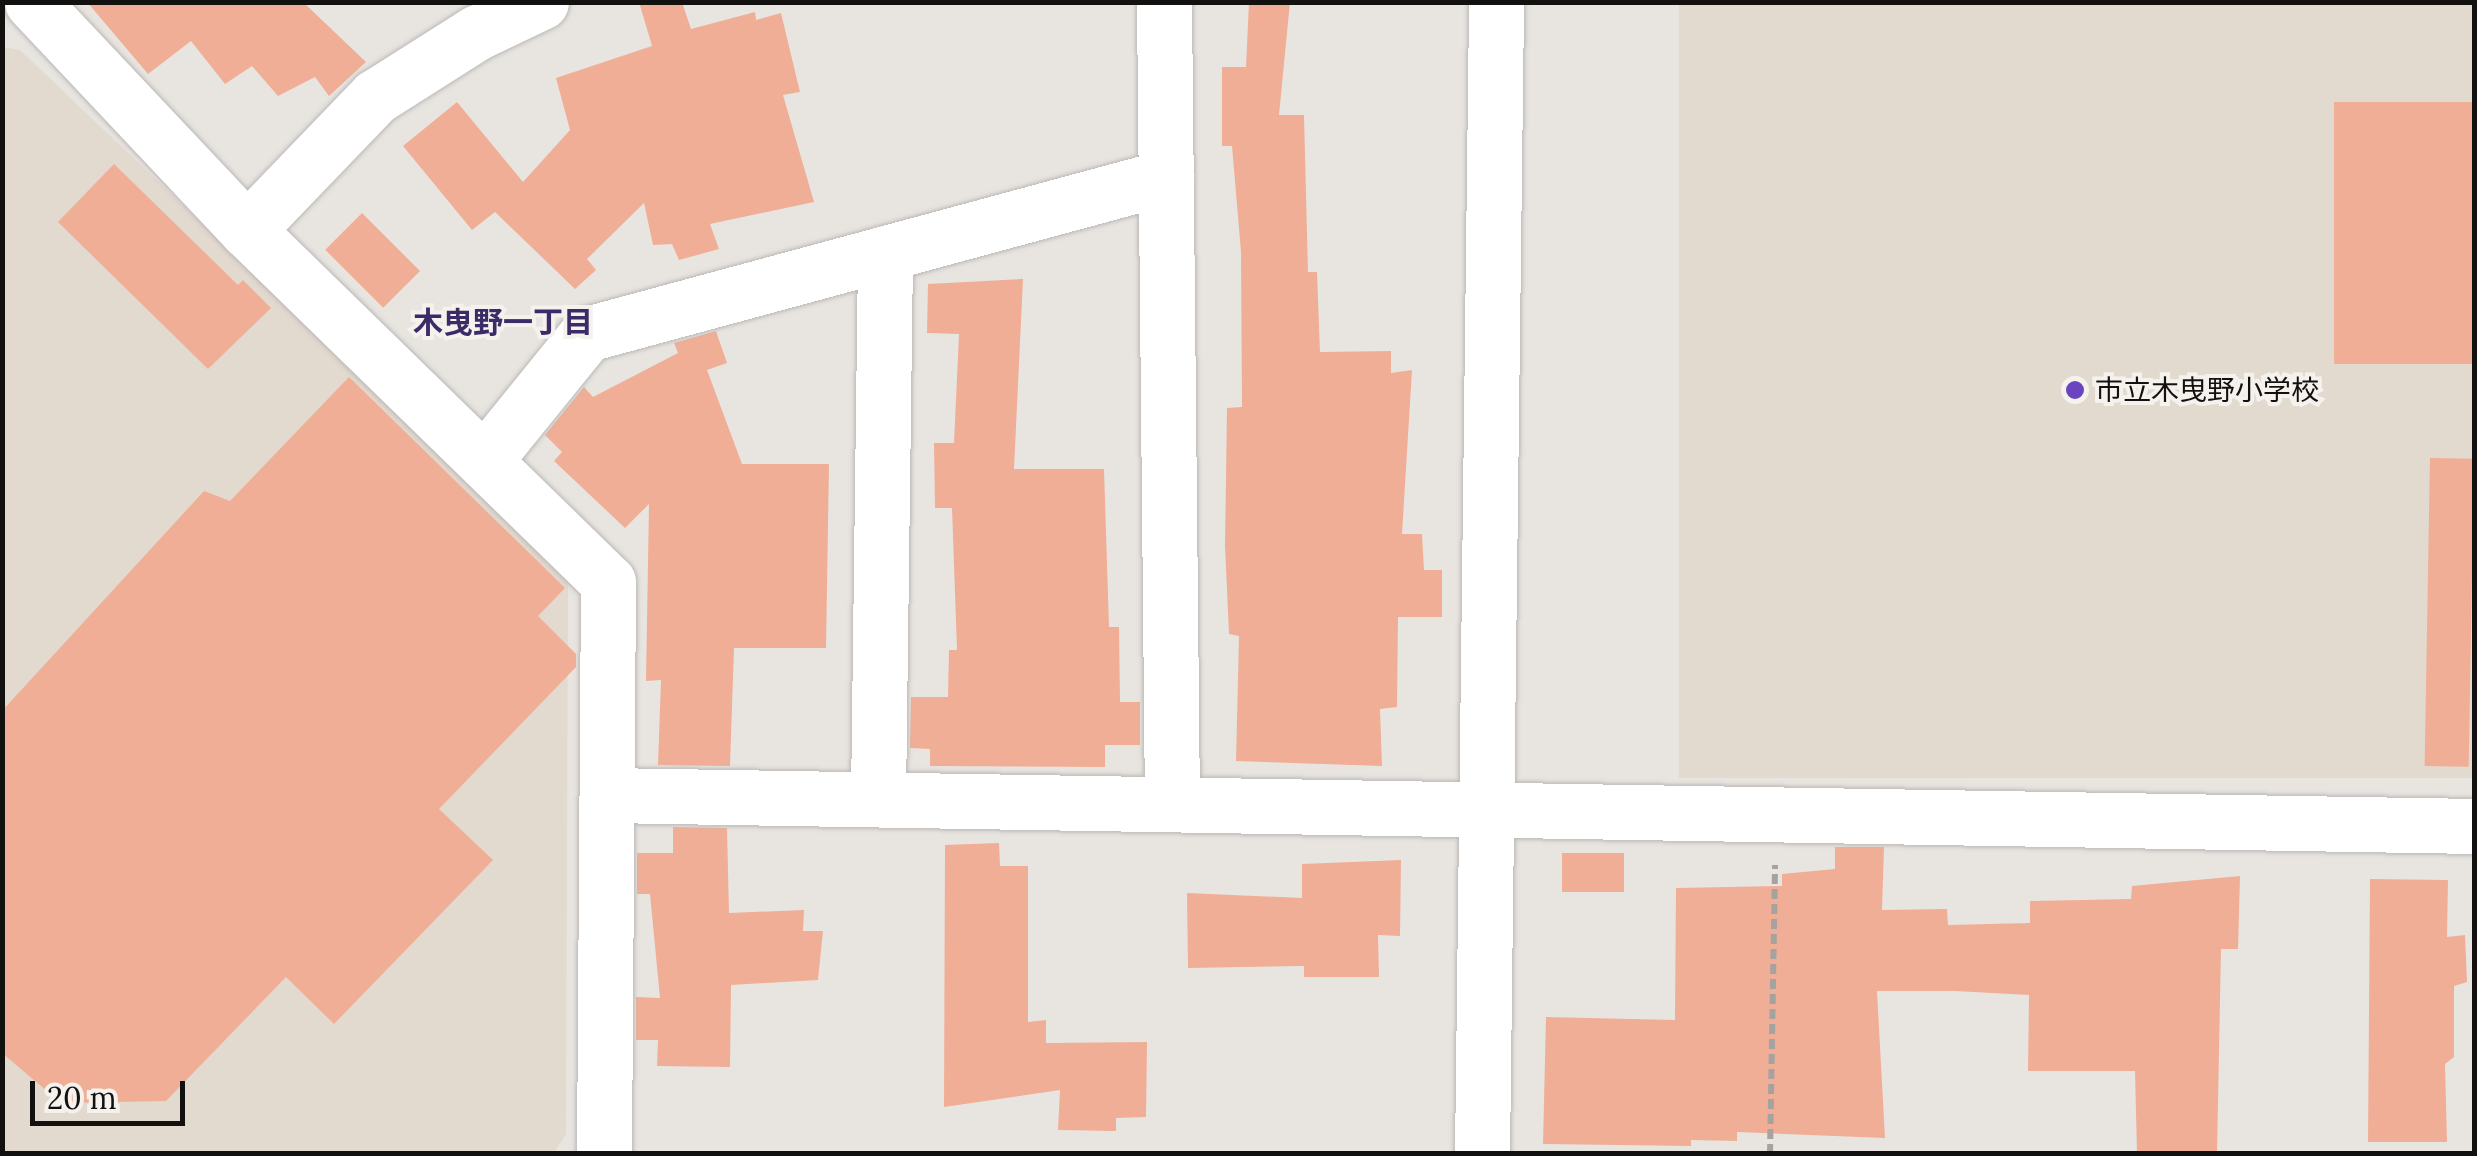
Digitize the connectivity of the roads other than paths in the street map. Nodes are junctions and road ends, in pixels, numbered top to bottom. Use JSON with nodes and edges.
{"nodes":[{"id":1,"x":32,"y":2,"type":"edge"},
{"id":2,"x":540,"y":2,"type":"edge"},
{"id":3,"x":1164,"y":2,"type":"edge"},
{"id":4,"x":1496,"y":2,"type":"edge"},
{"id":5,"x":1166,"y":177,"type":"junction"},
{"id":6,"x":247,"y":230,"type":"junction"},
{"id":7,"x":885,"y":253,"type":"junction"},
{"id":8,"x":484,"y":462,"type":"junction"},
{"id":9,"x":607,"y":794,"type":"junction"},
{"id":10,"x":878,"y":798,"type":"junction"},
{"id":11,"x":1172,"y":803,"type":"junction"},
{"id":12,"x":1488,"y":807,"type":"junction"},
{"id":13,"x":2474,"y":826,"type":"edge"},
{"id":14,"x":604,"y":1154,"type":"edge"},
{"id":15,"x":1482,"y":1154,"type":"edge"}],
"edges":[{"from":1,"to":6,"type":"street"},
{"from":2,"to":6,"type":"street"},
{"from":3,"to":5,"type":"street"},
{"from":4,"to":12,"type":"street"},
{"from":5,"to":7,"type":"street"},
{"from":5,"to":11,"type":"street"},
{"from":6,"to":8,"type":"street"},
{"from":7,"to":8,"type":"street"},
{"from":7,"to":10,"type":"street"},
{"from":8,"to":9,"type":"street"},
{"from":9,"to":10,"type":"street"},
{"from":9,"to":14,"type":"street"},
{"from":10,"to":11,"type":"street"},
{"from":11,"to":12,"type":"street"},
{"from":12,"to":13,"type":"street"},
{"from":12,"to":15,"type":"street"}]}
